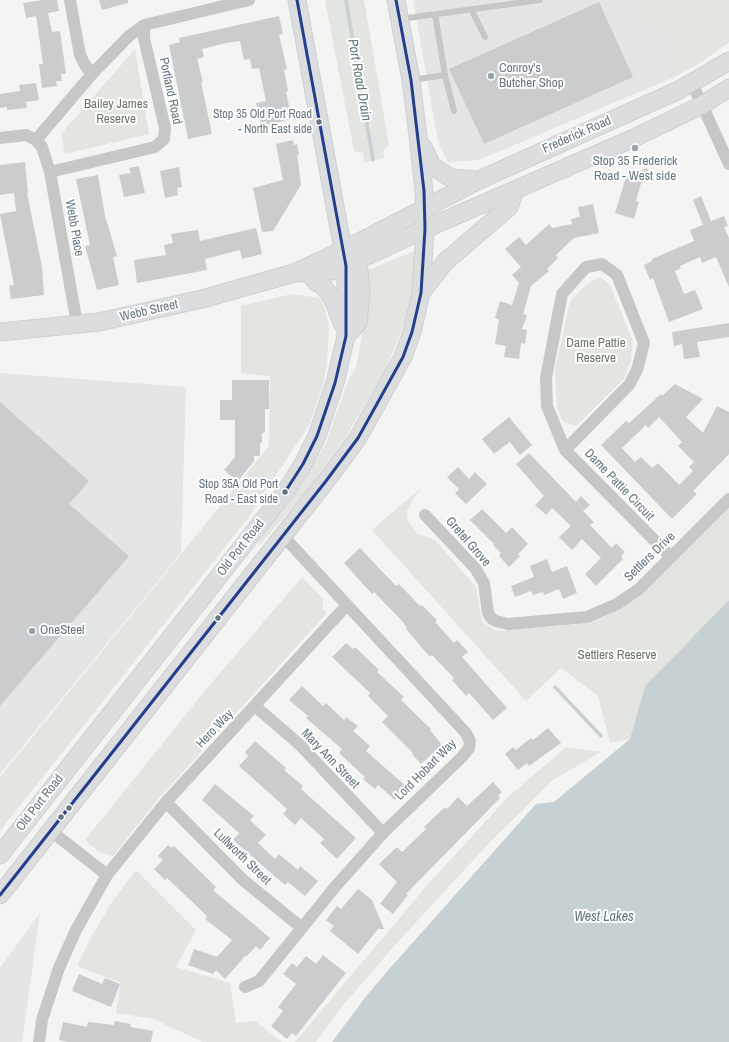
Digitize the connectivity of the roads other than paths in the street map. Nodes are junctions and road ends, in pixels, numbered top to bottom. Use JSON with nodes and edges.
{"nodes":[{"id":1,"x":70,"y":0,"type":"edge"},
{"id":2,"x":249,"y":0,"type":"edge"},
{"id":3,"x":297,"y":0,"type":"edge"},
{"id":4,"x":396,"y":0,"type":"edge"},
{"id":5,"x":540,"y":0,"type":"edge"},
{"id":6,"x":470,"y":9,"type":"junction"},
{"id":7,"x":435,"y":14,"type":"junction"},
{"id":8,"x":400,"y":18,"type":"junction"},
{"id":9,"x":144,"y":25,"type":"junction"},
{"id":10,"x":485,"y":37,"type":"dead end"},
{"id":11,"x":729,"y":60,"type":"edge"},
{"id":12,"x":92,"y":74,"type":"junction"},
{"id":13,"x":445,"y":74,"type":"junction"},
{"id":14,"x":411,"y":80,"type":"junction"},
{"id":15,"x":692,"y":84,"type":"junction"},
{"id":16,"x":729,"y":88,"type":"edge"},
{"id":17,"x":702,"y":105,"type":"junction"},
{"id":18,"x":454,"y":112,"type":"dead end"},
{"id":19,"x":418,"y":136,"type":"junction"},
{"id":20,"x":0,"y":138,"type":"edge"},
{"id":21,"x":36,"y":140,"type":"junction"},
{"id":22,"x":729,"y":164,"type":"edge"},
{"id":23,"x":50,"y":172,"type":"junction"},
{"id":24,"x":479,"y":180,"type":"junction"},
{"id":25,"x":515,"y":190,"type":"junction"},
{"id":26,"x":423,"y":207,"type":"junction"},
{"id":27,"x":425,"y":229,"type":"junction"},
{"id":28,"x":351,"y":255,"type":"junction"},
{"id":29,"x":302,"y":274,"type":"junction"},
{"id":30,"x":421,"y":293,"type":"junction"},
{"id":31,"x":77,"y":324,"type":"junction"},
{"id":32,"x":0,"y":332,"type":"edge"},
{"id":33,"x":346,"y":336,"type":"junction"},
{"id":34,"x":565,"y":450,"type":"junction"},
{"id":35,"x":729,"y":499,"type":"edge"},
{"id":36,"x":425,"y":515,"type":"dead end"},
{"id":37,"x":283,"y":536,"type":"junction"},
{"id":38,"x":670,"y":556,"type":"junction"},
{"id":39,"x":346,"y":605,"type":"junction"},
{"id":40,"x":488,"y":613,"type":"joint"},
{"id":41,"x":255,"y":706,"type":"junction"},
{"id":42,"x":166,"y":802,"type":"junction"},
{"id":43,"x":31,"y":816,"type":"junction"},
{"id":44,"x":51,"y":831,"type":"junction"},
{"id":45,"x":383,"y":833,"type":"junction"},
{"id":46,"x":0,"y":854,"type":"edge"},
{"id":47,"x":107,"y":875,"type":"junction"},
{"id":48,"x":0,"y":895,"type":"edge"},
{"id":49,"x":302,"y":928,"type":"junction"},
{"id":50,"x":245,"y":987,"type":"dead end"},
{"id":51,"x":39,"y":1042,"type":"edge"}],
"edges":[{"from":1,"to":12,"type":"street"},
{"from":2,"to":9,"type":"street"},
{"from":3,"to":28,"type":"main road","name":"Old Port Road"},
{"from":4,"to":8,"type":"main road","name":"Old Port Road"},
{"from":5,"to":6,"type":"lane"},
{"from":6,"to":7,"type":"lane"},
{"from":6,"to":10,"type":"lane"},
{"from":7,"to":8,"type":"lane"},
{"from":7,"to":13,"type":"lane"},
{"from":8,"to":14,"type":"main road","name":"Old Port Road"},
{"from":9,"to":12,"type":"street"},
{"from":9,"to":23,"type":"street","name":"Portland Road"},
{"from":11,"to":15,"type":"main road","name":"Frederick Road"},
{"from":12,"to":21,"type":"street"},
{"from":13,"to":14,"type":"lane"},
{"from":13,"to":18,"type":"lane"},
{"from":14,"to":19,"type":"main road","name":"Old Port Road"},
{"from":15,"to":17,"type":"street"},
{"from":15,"to":24,"type":"main road","name":"Frederick Road"},
{"from":16,"to":17,"type":"main road","name":"Frederick Road"},
{"from":17,"to":22,"type":"street"},
{"from":17,"to":25,"type":"main road","name":"Frederick Road"},
{"from":19,"to":24,"type":"main road"},
{"from":19,"to":26,"type":"main road","name":"Old Port Road"},
{"from":20,"to":21,"type":"street"},
{"from":21,"to":23,"type":"street","name":"Webb Place"},
{"from":23,"to":31,"type":"street","name":"Webb Place"},
{"from":24,"to":26,"type":"main road","name":"Frederick Road"},
{"from":25,"to":27,"type":"main road","name":"Frederick Road"},
{"from":25,"to":30,"type":"main road"},
{"from":26,"to":27,"type":"main road","name":"Old Port Road"},
{"from":26,"to":28,"type":"main road","name":"Frederick Road"},
{"from":27,"to":28,"type":"main road","name":"Frederick Road"},
{"from":27,"to":30,"type":"main road","name":"Old Port Road"},
{"from":28,"to":29,"type":"main road","name":"Webb Street"},
{"from":28,"to":33,"type":"main road","name":"Old Port Road"},
{"from":29,"to":31,"type":"main road","name":"Webb Street"},
{"from":29,"to":33,"type":"main road"},
{"from":30,"to":37,"type":"main road","name":"Old Port Road"},
{"from":31,"to":32,"type":"main road","name":"Webb Street"},
{"from":33,"to":43,"type":"main road","name":"Old Port Road"},
{"from":34,"to":34,"type":"street","name":"Dame Pattie Circuit"},
{"from":34,"to":38,"type":"street","name":"Dame Pattie Circuit"},
{"from":35,"to":38,"type":"street","name":"Settlers Drive"},
{"from":36,"to":40,"type":"street","name":"Gretel Grove"},
{"from":37,"to":39,"type":"street","name":"Lord Hobart Way"},
{"from":37,"to":44,"type":"main road","name":"Old Port Road"},
{"from":38,"to":40,"type":"street","name":"Settlers Drive"},
{"from":39,"to":41,"type":"street","name":"Hero Way"},
{"from":39,"to":45,"type":"street","name":"Lord Hobart Way"},
{"from":41,"to":42,"type":"street","name":"Hero Way"},
{"from":41,"to":45,"type":"street","name":"Mary Ann Street"},
{"from":42,"to":47,"type":"street","name":"Hero Way"},
{"from":42,"to":49,"type":"street","name":"Lullworth Street"},
{"from":43,"to":44,"type":"main road"},
{"from":43,"to":46,"type":"main road","name":"Old Port Road"},
{"from":44,"to":47,"type":"street"},
{"from":44,"to":48,"type":"main road","name":"Old Port Road"},
{"from":45,"to":49,"type":"street","name":"Lord Hobart Way"},
{"from":47,"to":51,"type":"street","name":"Hero Way"},
{"from":49,"to":50,"type":"street","name":"Lord Hobart Way"}]}
